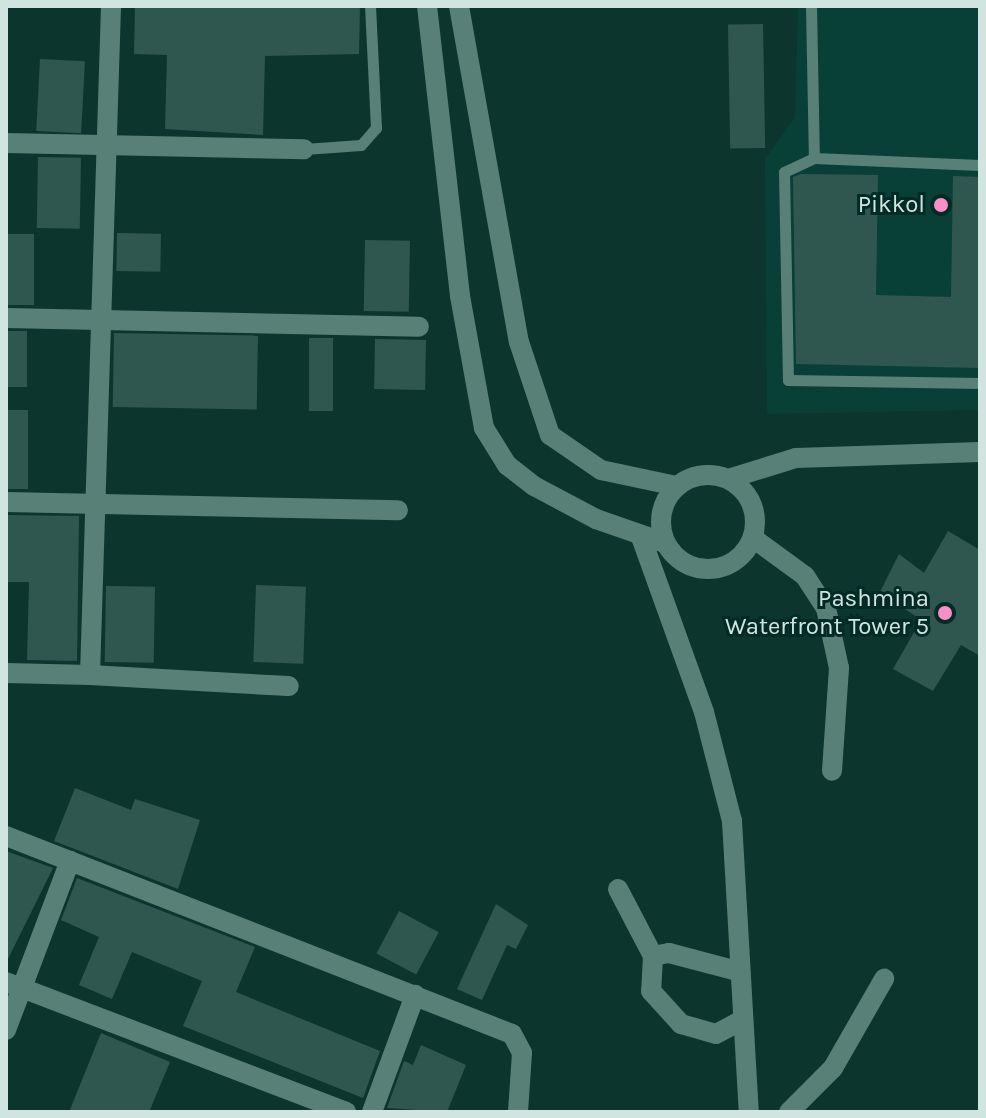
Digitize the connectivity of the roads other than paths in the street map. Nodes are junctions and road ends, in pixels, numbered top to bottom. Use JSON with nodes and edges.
{"nodes":[{"id":1,"x":111,"y":6,"type":"edge"},
{"id":2,"x":370,"y":6,"type":"edge"},
{"id":3,"x":427,"y":6,"type":"edge"},
{"id":4,"x":459,"y":6,"type":"edge"},
{"id":5,"x":811,"y":6,"type":"edge"},
{"id":6,"x":6,"y":143,"type":"edge"},
{"id":7,"x":110,"y":145,"type":"junction"},
{"id":8,"x":304,"y":149,"type":"joint"},
{"id":9,"x":814,"y":158,"type":"junction"},
{"id":10,"x":980,"y":165,"type":"edge"},
{"id":11,"x":6,"y":318,"type":"edge"},
{"id":12,"x":100,"y":321,"type":"junction"},
{"id":13,"x":419,"y":327,"type":"dead end"},
{"id":14,"x":980,"y":383,"type":"edge"},
{"id":15,"x":980,"y":452,"type":"edge"},
{"id":16,"x":728,"y":479,"type":"junction"},
{"id":17,"x":676,"y":486,"type":"junction"},
{"id":18,"x":6,"y":502,"type":"edge"},
{"id":19,"x":98,"y":504,"type":"junction"},
{"id":20,"x":398,"y":510,"type":"dead end"},
{"id":21,"x":641,"y":537,"type":"junction"},
{"id":22,"x":753,"y":538,"type":"junction"},
{"id":23,"x":665,"y":543,"type":"junction"},
{"id":24,"x":6,"y":673,"type":"edge"},
{"id":25,"x":90,"y":675,"type":"junction"},
{"id":26,"x":289,"y":686,"type":"dead end"},
{"id":27,"x":832,"y":771,"type":"dead end"},
{"id":28,"x":6,"y":836,"type":"edge"},
{"id":29,"x":70,"y":861,"type":"junction"},
{"id":30,"x":618,"y":889,"type":"dead end"},
{"id":31,"x":653,"y":956,"type":"junction"},
{"id":32,"x":741,"y":972,"type":"junction"},
{"id":33,"x":884,"y":979,"type":"dead end"},
{"id":34,"x":14,"y":985,"type":"edge"},
{"id":35,"x":415,"y":995,"type":"junction"},
{"id":36,"x":742,"y":1020,"type":"junction"},
{"id":37,"x":6,"y":1030,"type":"edge"},
{"id":38,"x":346,"y":1112,"type":"edge"},
{"id":39,"x":372,"y":1112,"type":"edge"},
{"id":40,"x":518,"y":1112,"type":"edge"},
{"id":41,"x":749,"y":1112,"type":"edge"},
{"id":42,"x":789,"y":1112,"type":"edge"}],
"edges":[{"from":1,"to":7,"type":"street"},
{"from":2,"to":8,"type":"lane"},
{"from":3,"to":21,"type":"street"},
{"from":4,"to":17,"type":"street"},
{"from":5,"to":9,"type":"lane"},
{"from":6,"to":7,"type":"street"},
{"from":7,"to":8,"type":"street"},
{"from":7,"to":12,"type":"street"},
{"from":9,"to":10,"type":"lane"},
{"from":9,"to":14,"type":"lane"},
{"from":11,"to":12,"type":"street"},
{"from":12,"to":13,"type":"street"},
{"from":12,"to":19,"type":"street"},
{"from":15,"to":16,"type":"street"},
{"from":16,"to":17,"type":"street"},
{"from":16,"to":22,"type":"street"},
{"from":17,"to":23,"type":"street"},
{"from":18,"to":19,"type":"street"},
{"from":19,"to":20,"type":"street"},
{"from":19,"to":25,"type":"street"},
{"from":21,"to":23,"type":"street"},
{"from":21,"to":32,"type":"street"},
{"from":22,"to":23,"type":"street"},
{"from":22,"to":27,"type":"street"},
{"from":24,"to":25,"type":"street"},
{"from":25,"to":26,"type":"street"},
{"from":28,"to":29,"type":"street"},
{"from":29,"to":34,"type":"street"},
{"from":29,"to":35,"type":"street"},
{"from":30,"to":31,"type":"street"},
{"from":31,"to":32,"type":"street"},
{"from":31,"to":36,"type":"street"},
{"from":32,"to":36,"type":"street"},
{"from":33,"to":42,"type":"street"},
{"from":34,"to":37,"type":"street"},
{"from":34,"to":38,"type":"street"},
{"from":35,"to":39,"type":"street"},
{"from":35,"to":40,"type":"street"},
{"from":36,"to":41,"type":"street"}]}
